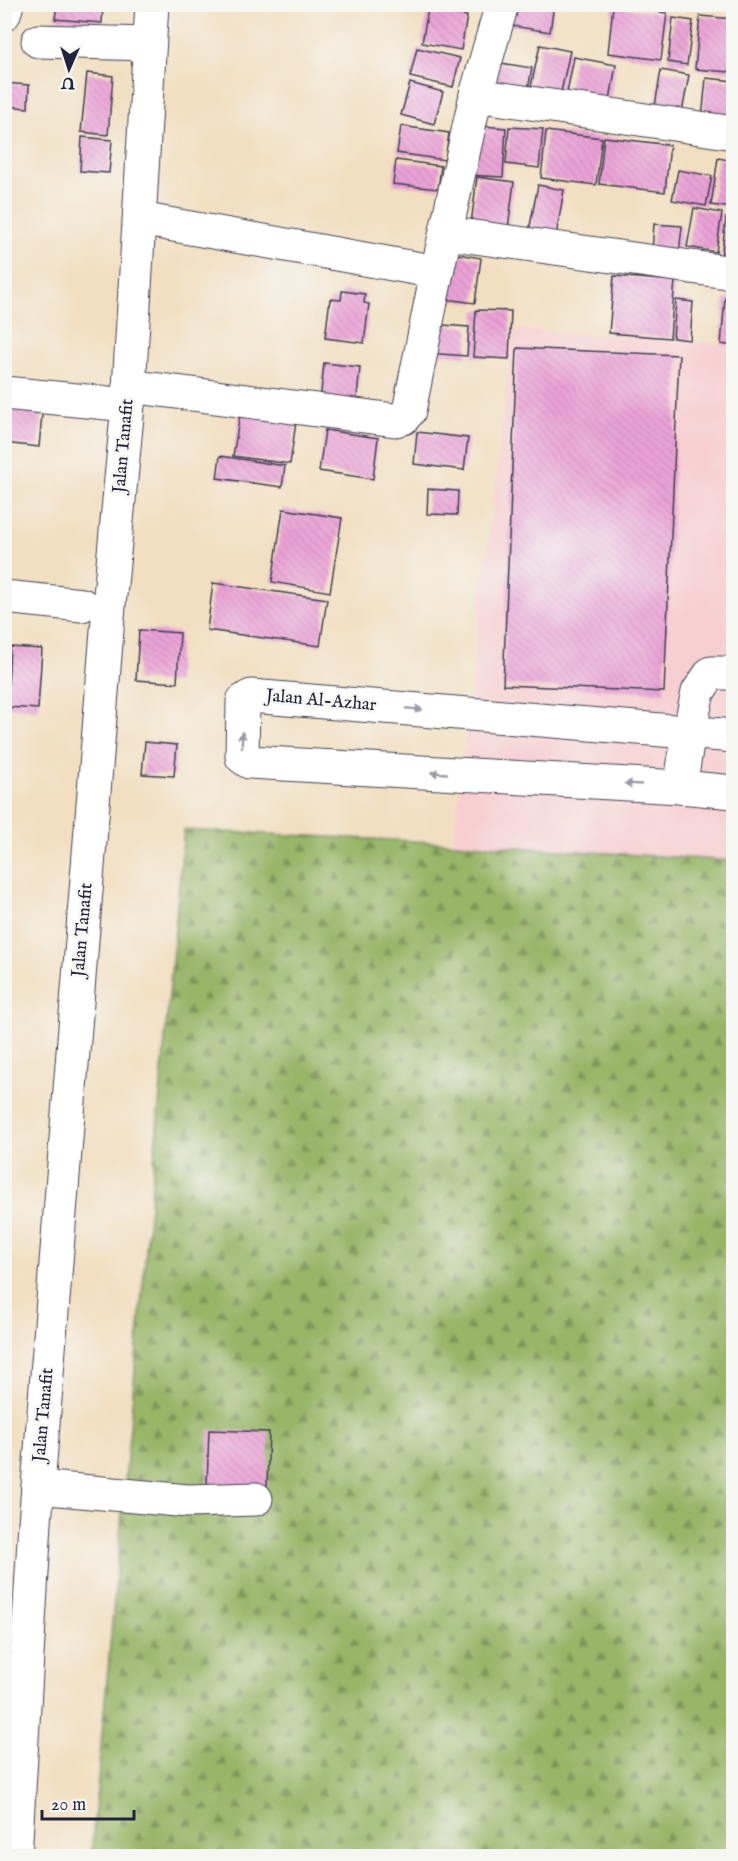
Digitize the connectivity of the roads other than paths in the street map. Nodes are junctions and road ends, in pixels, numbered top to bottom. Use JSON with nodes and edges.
{"nodes":[{"id":1,"x":8,"y":4,"type":"edge"},
{"id":2,"x":152,"y":4,"type":"edge"},
{"id":3,"x":502,"y":4,"type":"edge"},
{"id":4,"x":4,"y":14,"type":"edge"},
{"id":5,"x":38,"y":41,"type":"dead end"},
{"id":6,"x":149,"y":44,"type":"junction"},
{"id":7,"x":476,"y":95,"type":"junction"},
{"id":8,"x":734,"y":132,"type":"edge"},
{"id":9,"x":140,"y":219,"type":"junction"},
{"id":10,"x":446,"y":232,"type":"junction"},
{"id":11,"x":437,"y":272,"type":"junction"},
{"id":12,"x":734,"y":273,"type":"edge"},
{"id":13,"x":4,"y":393,"type":"edge"},
{"id":14,"x":129,"y":396,"type":"junction"},
{"id":15,"x":4,"y":597,"type":"edge"},
{"id":16,"x":82,"y":605,"type":"dead end"},
{"id":17,"x":734,"y":673,"type":"edge"},
{"id":18,"x":688,"y":732,"type":"junction"},
{"id":19,"x":734,"y":736,"type":"edge"},
{"id":20,"x":680,"y":787,"type":"junction"},
{"id":21,"x":734,"y":792,"type":"edge"},
{"id":22,"x":38,"y":1487,"type":"junction"},
{"id":23,"x":256,"y":1500,"type":"dead end"},
{"id":24,"x":15,"y":1857,"type":"edge"}],
"edges":[{"from":1,"to":4,"type":"street"},
{"from":2,"to":6,"type":"street","name":"Jalan Tanafit"},
{"from":3,"to":7,"type":"street"},
{"from":5,"to":6,"type":"street"},
{"from":6,"to":9,"type":"street","name":"Jalan Tanafit"},
{"from":7,"to":8,"type":"street"},
{"from":7,"to":10,"type":"street"},
{"from":9,"to":11,"type":"street"},
{"from":9,"to":14,"type":"street","name":"Jalan Tanafit"},
{"from":10,"to":11,"type":"street"},
{"from":10,"to":12,"type":"street"},
{"from":11,"to":14,"type":"street"},
{"from":13,"to":14,"type":"street"},
{"from":14,"to":22,"type":"street","name":"Jalan Tanafit"},
{"from":15,"to":16,"type":"street"},
{"from":17,"to":18,"type":"street"},
{"from":18,"to":19,"type":"street","name":"Jalan Al-Azhar"},
{"from":18,"to":20,"type":"street"},
{"from":20,"to":18,"type":"street","name":"Jalan Al-Azhar","one_way":true},
{"from":20,"to":21,"type":"street","name":"Jalan Al-Azhar"},
{"from":22,"to":23,"type":"street"},
{"from":22,"to":24,"type":"street","name":"Jalan Tanafit"}]}
